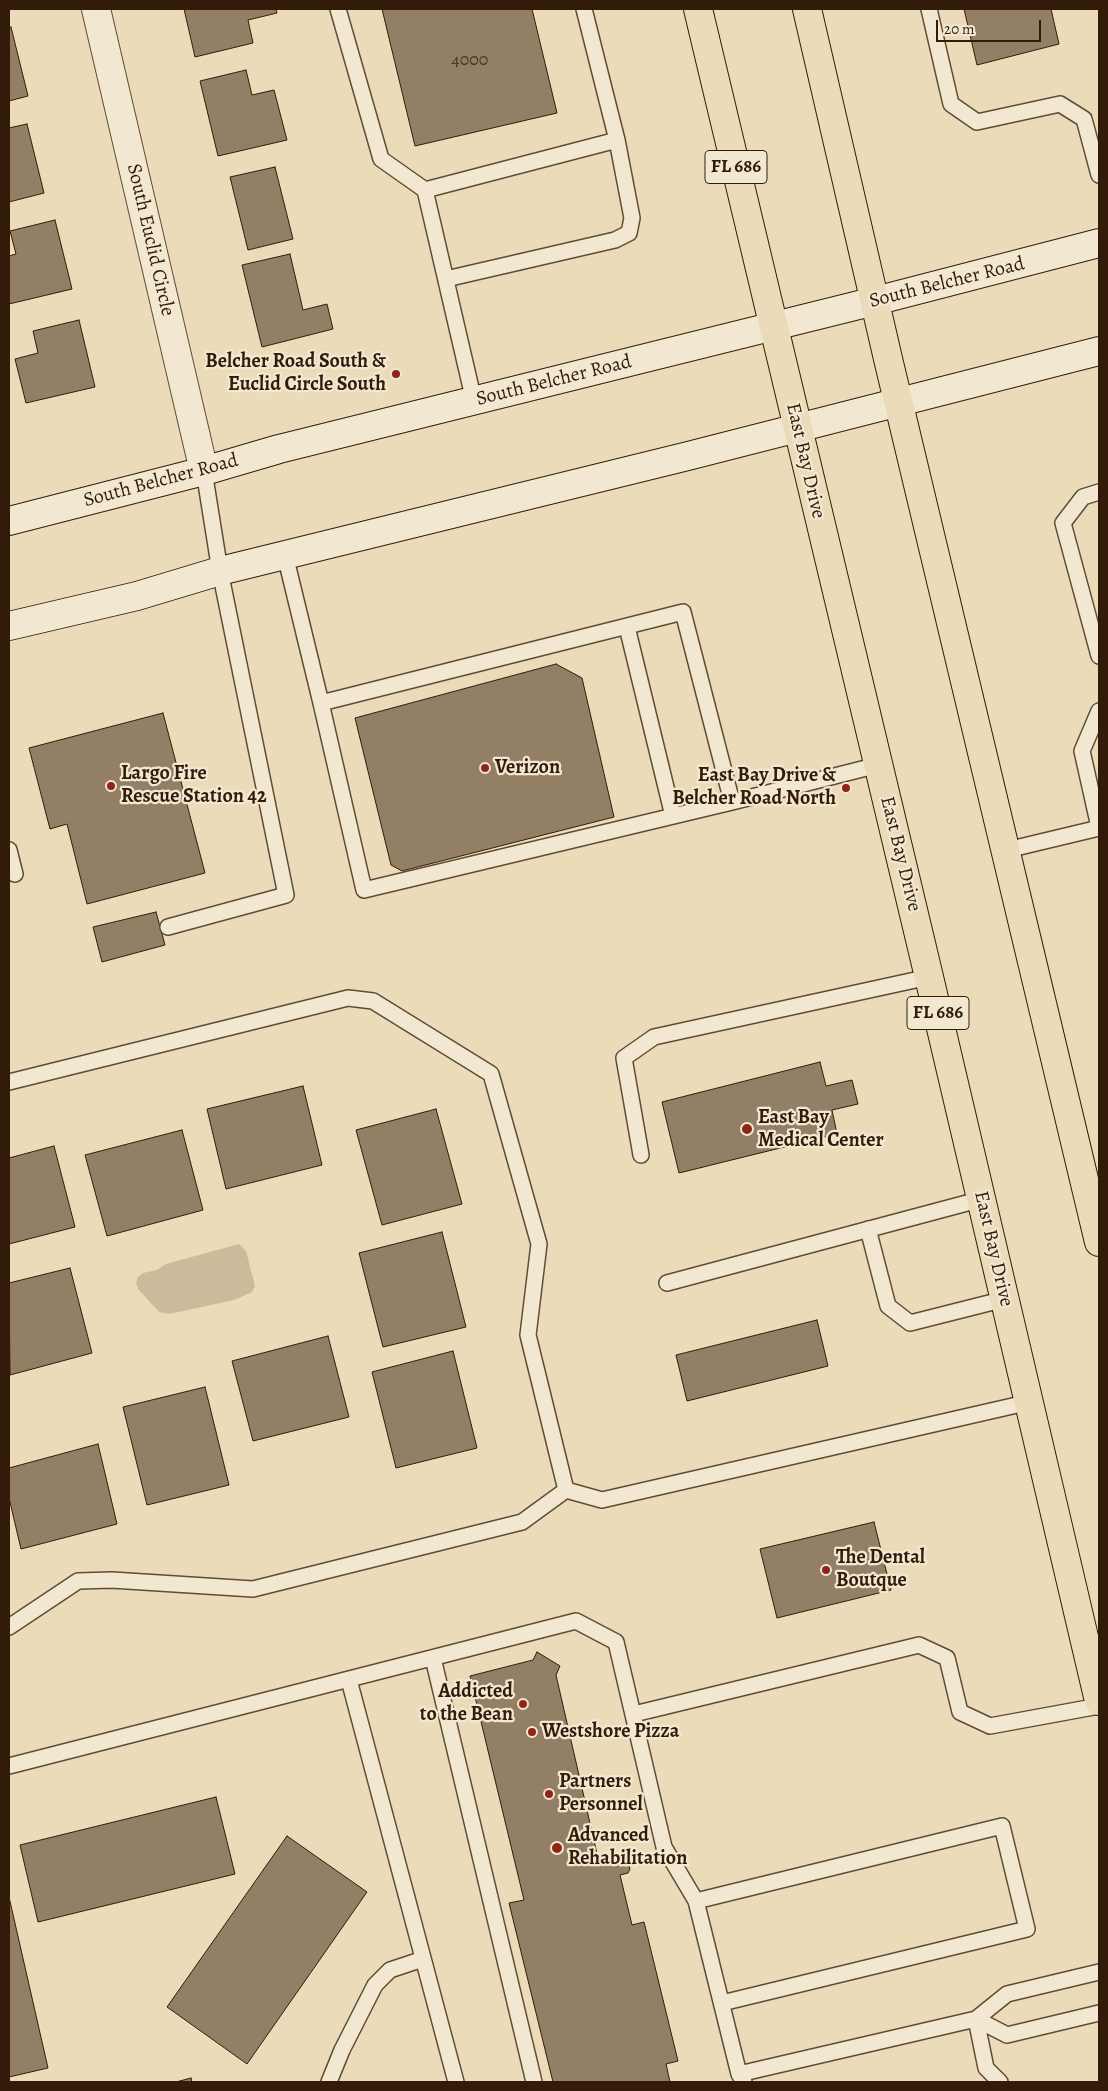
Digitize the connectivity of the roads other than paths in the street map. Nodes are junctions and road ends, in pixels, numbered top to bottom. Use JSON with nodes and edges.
{"nodes":[{"id":1,"x":96,"y":9,"type":"edge"},
{"id":2,"x":338,"y":9,"type":"edge"},
{"id":3,"x":584,"y":9,"type":"edge"},
{"id":4,"x":698,"y":9,"type":"edge"},
{"id":5,"x":807,"y":9,"type":"edge"},
{"id":6,"x":929,"y":9,"type":"edge"},
{"id":7,"x":617,"y":140,"type":"junction"},
{"id":8,"x":1099,"y":175,"type":"edge"},
{"id":9,"x":425,"y":190,"type":"junction"},
{"id":10,"x":1099,"y":243,"type":"edge"},
{"id":11,"x":446,"y":279,"type":"junction"},
{"id":12,"x":875,"y":301,"type":"junction"},
{"id":13,"x":773,"y":326,"type":"junction"},
{"id":14,"x":1099,"y":351,"type":"edge"},
{"id":15,"x":474,"y":400,"type":"junction"},
{"id":16,"x":899,"y":403,"type":"junction"},
{"id":17,"x":797,"y":428,"type":"junction"},
{"id":18,"x":204,"y":471,"type":"junction"},
{"id":19,"x":1099,"y":492,"type":"edge"},
{"id":20,"x":9,"y":521,"type":"edge"},
{"id":21,"x":285,"y":555,"type":"junction"},
{"id":22,"x":220,"y":571,"type":"junction"},
{"id":23,"x":9,"y":626,"type":"edge"},
{"id":24,"x":627,"y":627,"type":"junction"},
{"id":25,"x":1099,"y":656,"type":"edge"},
{"id":26,"x":320,"y":703,"type":"junction"},
{"id":27,"x":1099,"y":710,"type":"edge"},
{"id":28,"x":878,"y":765,"type":"junction"},
{"id":29,"x":732,"y":802,"type":"junction"},
{"id":30,"x":673,"y":816,"type":"junction"},
{"id":31,"x":1099,"y":828,"type":"edge"},
{"id":32,"x":9,"y":850,"type":"edge"},
{"id":33,"x":1007,"y":850,"type":"junction"},
{"id":34,"x":15,"y":874,"type":"dead end"},
{"id":35,"x":168,"y":927,"type":"dead end"},
{"id":36,"x":930,"y":977,"type":"junction"},
{"id":37,"x":9,"y":1082,"type":"edge"},
{"id":38,"x":642,"y":1155,"type":"dead end"},
{"id":39,"x":982,"y":1199,"type":"junction"},
{"id":40,"x":868,"y":1229,"type":"junction"},
{"id":41,"x":1099,"y":1242,"type":"edge"},
{"id":42,"x":667,"y":1283,"type":"dead end"},
{"id":43,"x":1005,"y":1299,"type":"junction"},
{"id":44,"x":1030,"y":1402,"type":"junction"},
{"id":45,"x":566,"y":1490,"type":"junction"},
{"id":46,"x":9,"y":1627,"type":"edge"},
{"id":47,"x":433,"y":1658,"type":"junction"},
{"id":48,"x":349,"y":1680,"type":"junction"},
{"id":49,"x":1099,"y":1701,"type":"edge"},
{"id":50,"x":1099,"y":1706,"type":"edge"},
{"id":51,"x":634,"y":1714,"type":"junction"},
{"id":52,"x":9,"y":1766,"type":"edge"},
{"id":53,"x":696,"y":1901,"type":"junction"},
{"id":54,"x":423,"y":1959,"type":"junction"},
{"id":55,"x":1099,"y":1972,"type":"edge"},
{"id":56,"x":722,"y":2002,"type":"junction"},
{"id":57,"x":1099,"y":2013,"type":"edge"},
{"id":58,"x":976,"y":2019,"type":"junction"},
{"id":59,"x":742,"y":2078,"type":"edge"},
{"id":60,"x":329,"y":2082,"type":"edge"},
{"id":61,"x":456,"y":2082,"type":"edge"},
{"id":62,"x":534,"y":2082,"type":"edge"},
{"id":63,"x":1000,"y":2082,"type":"edge"}],
"edges":[{"from":1,"to":18,"type":"main road","name":"South Euclid Circle"},
{"from":2,"to":9,"type":"lane"},
{"from":3,"to":7,"type":"lane"},
{"from":4,"to":13,"type":"main road","name":"East Bay Drive","number":"FL 686"},
{"from":5,"to":12,"type":"main road"},
{"from":6,"to":8,"type":"lane"},
{"from":7,"to":9,"type":"lane"},
{"from":7,"to":11,"type":"lane"},
{"from":9,"to":11,"type":"lane"},
{"from":10,"to":12,"type":"main road","name":"South Belcher Road"},
{"from":11,"to":15,"type":"lane"},
{"from":12,"to":13,"type":"main road","name":"South Belcher Road"},
{"from":12,"to":16,"type":"main road"},
{"from":13,"to":15,"type":"main road","name":"South Belcher Road"},
{"from":13,"to":17,"type":"main road","name":"East Bay Drive","number":"FL 686"},
{"from":14,"to":16,"type":"main road"},
{"from":15,"to":18,"type":"main road","name":"South Belcher Road"},
{"from":16,"to":17,"type":"main road"},
{"from":16,"to":33,"type":"main road"},
{"from":17,"to":21,"type":"main road"},
{"from":17,"to":28,"type":"main road","name":"East Bay Drive","number":"FL 686"},
{"from":18,"to":20,"type":"main road","name":"South Belcher Road"},
{"from":18,"to":22,"type":"lane"},
{"from":19,"to":25,"type":"lane"},
{"from":21,"to":22,"type":"main road"},
{"from":21,"to":26,"type":"lane"},
{"from":22,"to":23,"type":"main road"},
{"from":22,"to":35,"type":"lane"},
{"from":24,"to":26,"type":"lane"},
{"from":24,"to":29,"type":"lane"},
{"from":24,"to":30,"type":"lane"},
{"from":26,"to":30,"type":"lane"},
{"from":27,"to":31,"type":"lane"},
{"from":28,"to":29,"type":"lane"},
{"from":28,"to":36,"type":"main road","name":"East Bay Drive","number":"FL 686"},
{"from":29,"to":30,"type":"lane"},
{"from":31,"to":33,"type":"lane"},
{"from":32,"to":34,"type":"lane"},
{"from":33,"to":41,"type":"main road"},
{"from":36,"to":38,"type":"lane"},
{"from":36,"to":39,"type":"main road","name":"East Bay Drive","number":"FL 686"},
{"from":37,"to":45,"type":"lane"},
{"from":39,"to":40,"type":"lane"},
{"from":39,"to":43,"type":"main road","name":"East Bay Drive","number":"FL 686"},
{"from":40,"to":42,"type":"lane"},
{"from":40,"to":43,"type":"lane"},
{"from":43,"to":44,"type":"main road","name":"East Bay Drive","number":"FL 686"},
{"from":44,"to":45,"type":"lane"},
{"from":44,"to":49,"type":"main road","name":"East Bay Drive","number":"FL 686"},
{"from":45,"to":46,"type":"lane"},
{"from":47,"to":48,"type":"lane"},
{"from":47,"to":51,"type":"lane"},
{"from":47,"to":62,"type":"lane"},
{"from":48,"to":52,"type":"lane"},
{"from":48,"to":54,"type":"lane"},
{"from":50,"to":51,"type":"lane"},
{"from":51,"to":53,"type":"lane"},
{"from":53,"to":56,"type":"lane"},
{"from":53,"to":56,"type":"lane"},
{"from":54,"to":60,"type":"lane"},
{"from":54,"to":61,"type":"lane"},
{"from":55,"to":58,"type":"lane"},
{"from":56,"to":59,"type":"lane"},
{"from":57,"to":58,"type":"lane"},
{"from":58,"to":59,"type":"lane"},
{"from":58,"to":63,"type":"lane"}]}
